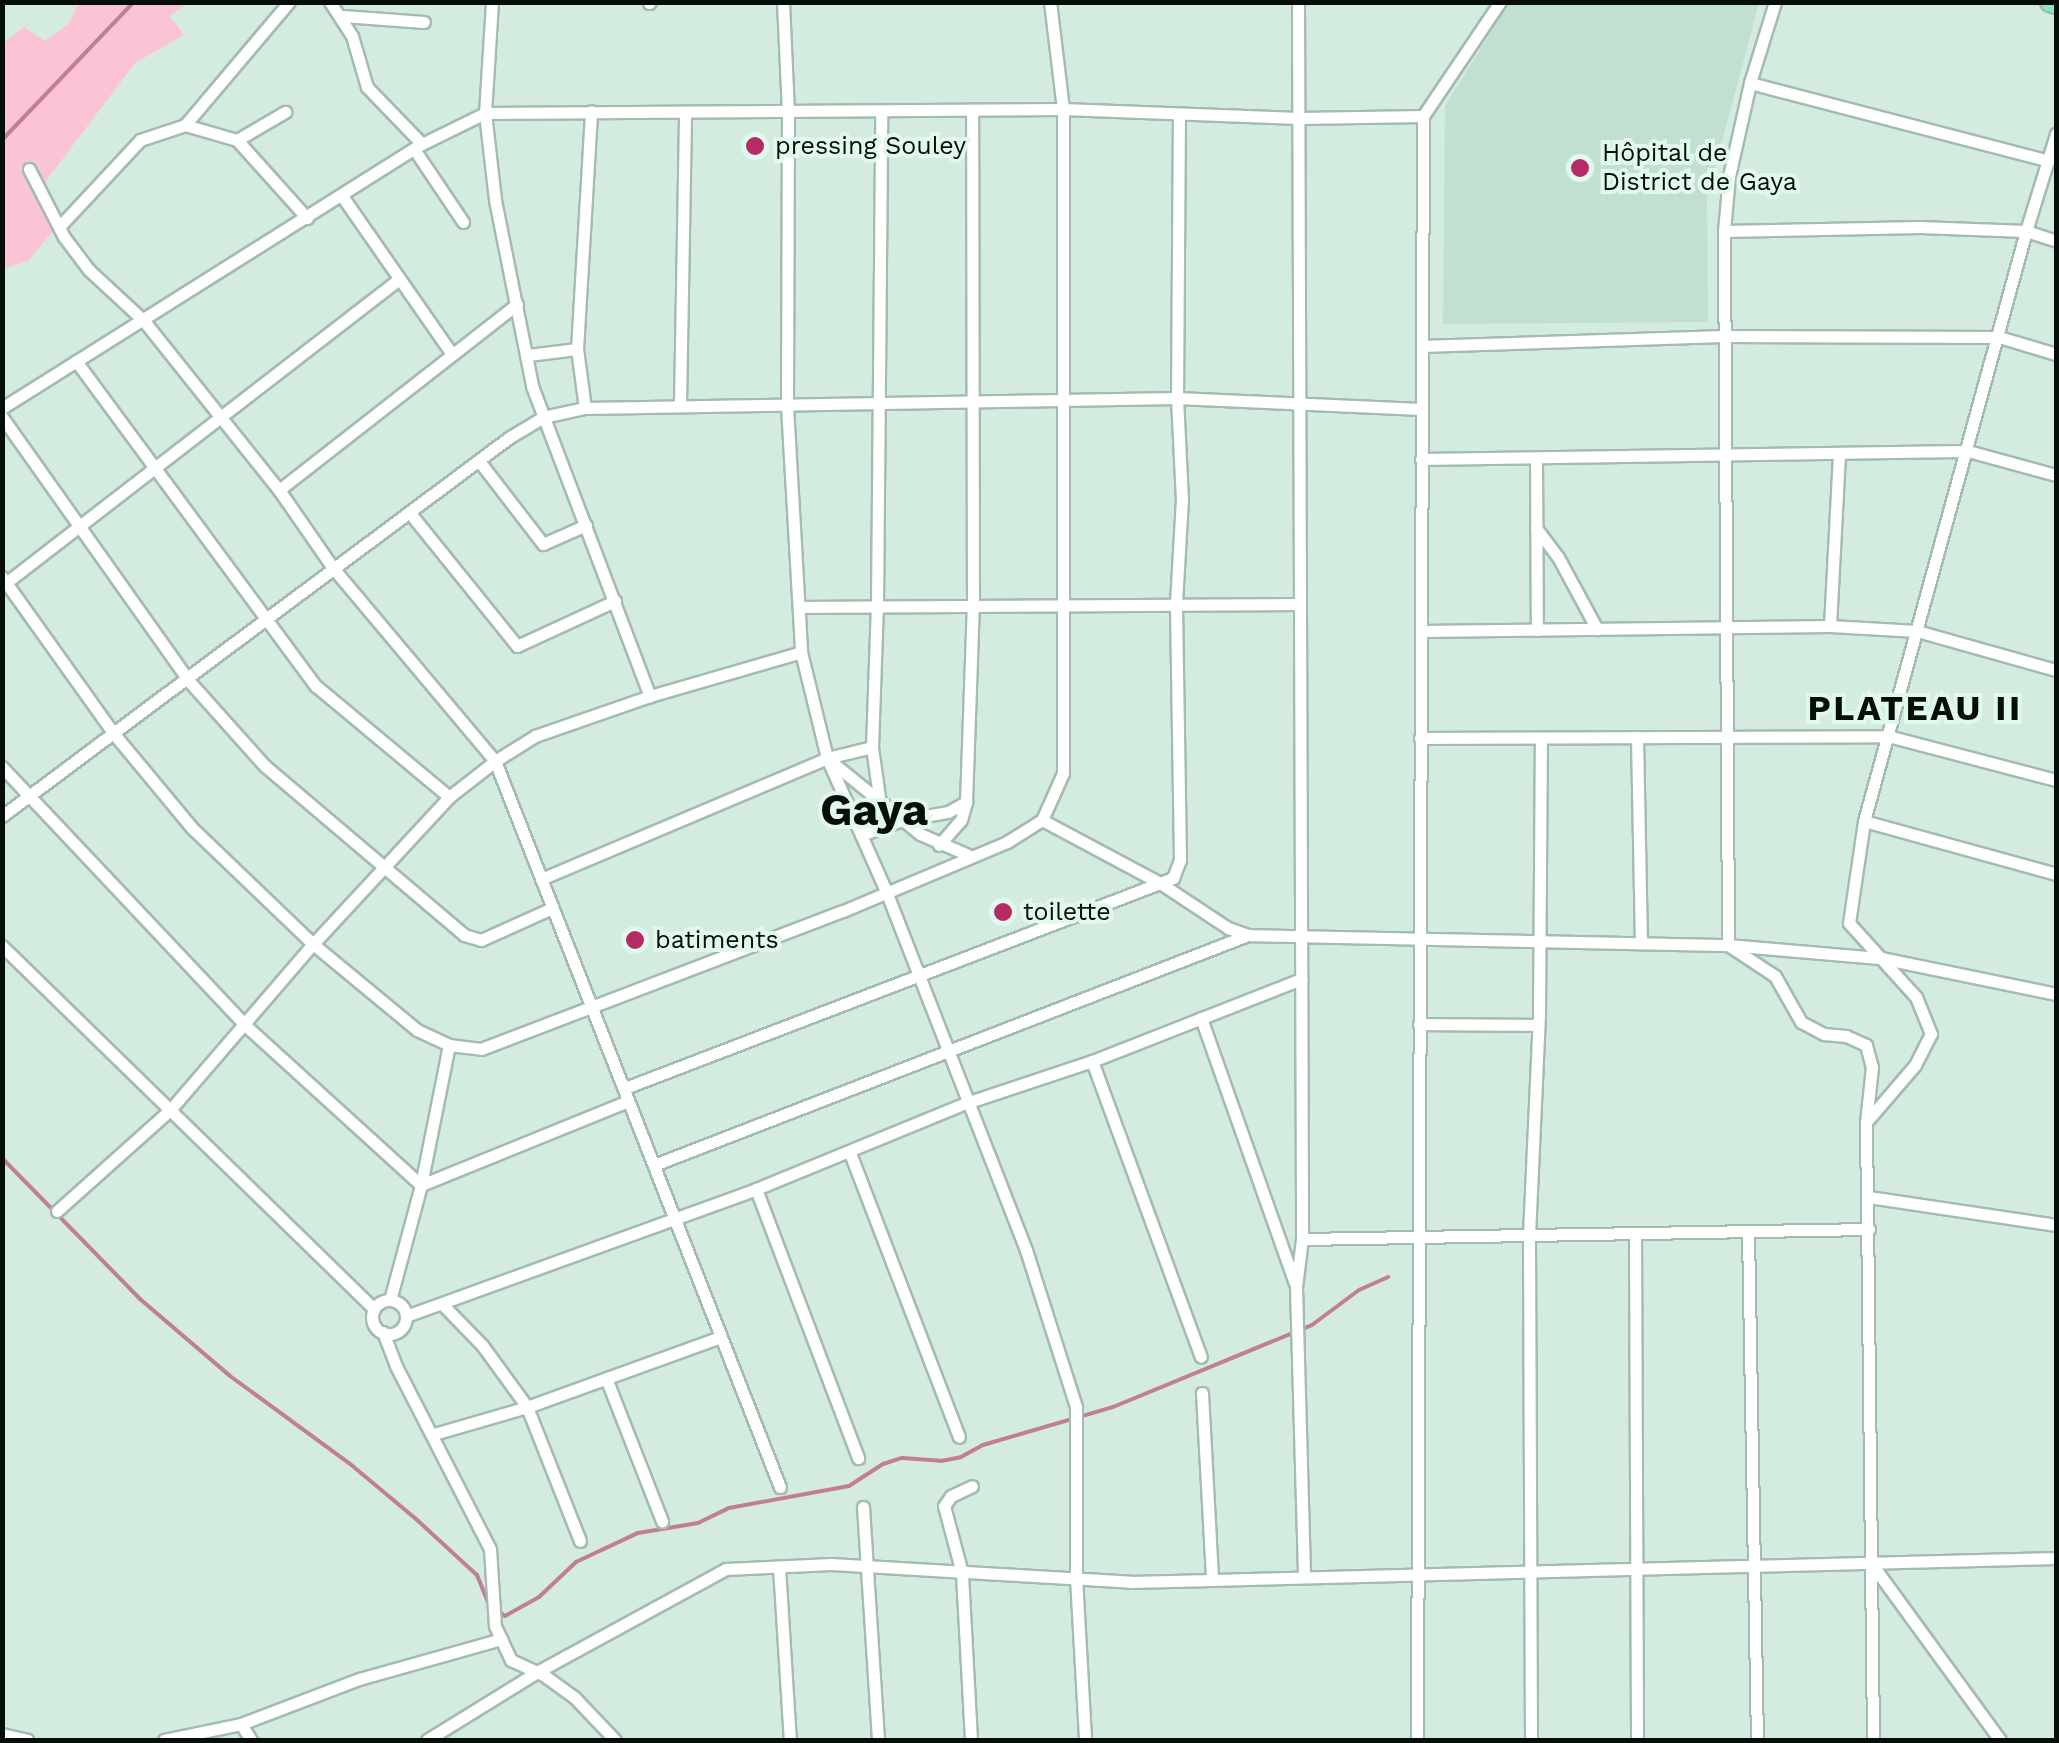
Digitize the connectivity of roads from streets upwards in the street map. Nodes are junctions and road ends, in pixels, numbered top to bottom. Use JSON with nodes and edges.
{"nodes":[{"id":1,"x":289,"y":2,"type":"edge"},
{"id":2,"x":330,"y":2,"type":"edge"},
{"id":3,"x":492,"y":2,"type":"edge"},
{"id":4,"x":783,"y":2,"type":"edge"},
{"id":5,"x":1050,"y":2,"type":"edge"},
{"id":6,"x":1298,"y":2,"type":"edge"},
{"id":7,"x":1500,"y":2,"type":"edge"},
{"id":8,"x":1774,"y":2,"type":"edge"},
{"id":9,"x":342,"y":16,"type":"junction"},
{"id":10,"x":424,"y":22,"type":"dead end"},
{"id":11,"x":1750,"y":83,"type":"junction"},
{"id":12,"x":591,"y":110,"type":"junction"},
{"id":13,"x":972,"y":110,"type":"junction"},
{"id":14,"x":1063,"y":110,"type":"junction"},
{"id":15,"x":285,"y":112,"type":"dead end"},
{"id":16,"x":685,"y":112,"type":"junction"},
{"id":17,"x":881,"y":112,"type":"junction"},
{"id":18,"x":485,"y":113,"type":"junction"},
{"id":19,"x":788,"y":113,"type":"junction"},
{"id":20,"x":1179,"y":114,"type":"junction"},
{"id":21,"x":1422,"y":116,"type":"junction"},
{"id":22,"x":1299,"y":118,"type":"junction"},
{"id":23,"x":185,"y":125,"type":"junction"},
{"id":24,"x":2056,"y":134,"type":"edge"},
{"id":25,"x":237,"y":140,"type":"junction"},
{"id":26,"x":418,"y":147,"type":"junction"},
{"id":27,"x":2049,"y":161,"type":"junction"},
{"id":28,"x":29,"y":169,"type":"dead end"},
{"id":29,"x":342,"y":196,"type":"junction"},
{"id":30,"x":308,"y":218,"type":"junction"},
{"id":31,"x":462,"y":222,"type":"dead end"},
{"id":32,"x":60,"y":227,"type":"junction"},
{"id":33,"x":1724,"y":231,"type":"junction"},
{"id":34,"x":2026,"y":231,"type":"junction"},
{"id":35,"x":2056,"y":240,"type":"edge"},
{"id":36,"x":399,"y":279,"type":"junction"},
{"id":37,"x":517,"y":304,"type":"junction"},
{"id":38,"x":144,"y":321,"type":"junction"},
{"id":39,"x":1724,"y":336,"type":"junction"},
{"id":40,"x":1999,"y":338,"type":"junction"},
{"id":41,"x":1422,"y":346,"type":"junction"},
{"id":42,"x":577,"y":349,"type":"junction"},
{"id":43,"x":452,"y":354,"type":"junction"},
{"id":44,"x":2056,"y":354,"type":"edge"},
{"id":45,"x":528,"y":355,"type":"junction"},
{"id":46,"x":76,"y":361,"type":"junction"},
{"id":47,"x":1177,"y":398,"type":"junction"},
{"id":48,"x":1299,"y":400,"type":"junction"},
{"id":49,"x":1063,"y":401,"type":"junction"},
{"id":50,"x":974,"y":403,"type":"junction"},
{"id":51,"x":680,"y":404,"type":"junction"},
{"id":52,"x":880,"y":405,"type":"junction"},
{"id":53,"x":787,"y":406,"type":"junction"},
{"id":54,"x":2,"y":408,"type":"edge"},
{"id":55,"x":586,"y":408,"type":"junction"},
{"id":56,"x":1422,"y":409,"type":"junction"},
{"id":57,"x":2,"y":417,"type":"edge"},
{"id":58,"x":543,"y":417,"type":"junction"},
{"id":59,"x":222,"y":419,"type":"junction"},
{"id":60,"x":1968,"y":450,"type":"junction"},
{"id":61,"x":1839,"y":453,"type":"junction"},
{"id":62,"x":1725,"y":454,"type":"junction"},
{"id":63,"x":1536,"y":458,"type":"junction"},
{"id":64,"x":1421,"y":460,"type":"junction"},
{"id":65,"x":480,"y":461,"type":"junction"},
{"id":66,"x":156,"y":468,"type":"junction"},
{"id":67,"x":2056,"y":475,"type":"edge"},
{"id":68,"x":279,"y":490,"type":"junction"},
{"id":69,"x":409,"y":512,"type":"junction"},
{"id":70,"x":586,"y":525,"type":"junction"},
{"id":71,"x":80,"y":528,"type":"junction"},
{"id":72,"x":1536,"y":528,"type":"junction"},
{"id":73,"x":333,"y":568,"type":"junction"},
{"id":74,"x":5,"y":579,"type":"edge"},
{"id":75,"x":615,"y":601,"type":"junction"},
{"id":76,"x":1176,"y":604,"type":"junction"},
{"id":77,"x":1299,"y":604,"type":"junction"},
{"id":78,"x":1065,"y":605,"type":"junction"},
{"id":79,"x":973,"y":606,"type":"junction"},
{"id":80,"x":799,"y":608,"type":"junction"},
{"id":81,"x":878,"y":608,"type":"junction"},
{"id":82,"x":266,"y":620,"type":"junction"},
{"id":83,"x":1830,"y":626,"type":"junction"},
{"id":84,"x":1726,"y":628,"type":"junction"},
{"id":85,"x":1597,"y":629,"type":"junction"},
{"id":86,"x":1421,"y":630,"type":"junction"},
{"id":87,"x":1536,"y":630,"type":"junction"},
{"id":88,"x":1917,"y":631,"type":"junction"},
{"id":89,"x":802,"y":652,"type":"junction"},
{"id":90,"x":2055,"y":671,"type":"edge"},
{"id":91,"x":188,"y":680,"type":"junction"},
{"id":92,"x":650,"y":696,"type":"junction"},
{"id":93,"x":114,"y":734,"type":"junction"},
{"id":94,"x":1726,"y":736,"type":"junction"},
{"id":95,"x":1888,"y":736,"type":"junction"},
{"id":96,"x":1637,"y":737,"type":"junction"},
{"id":97,"x":1420,"y":738,"type":"junction"},
{"id":98,"x":1541,"y":738,"type":"junction"},
{"id":99,"x":872,"y":747,"type":"junction"},
{"id":100,"x":827,"y":758,"type":"junction"},
{"id":101,"x":495,"y":761,"type":"junction"},
{"id":102,"x":2,"y":767,"type":"edge"},
{"id":103,"x":2056,"y":780,"type":"edge"},
{"id":104,"x":25,"y":796,"type":"junction"},
{"id":105,"x":449,"y":797,"type":"junction"},
{"id":106,"x":966,"y":802,"type":"junction"},
{"id":107,"x":880,"y":804,"type":"junction"},
{"id":108,"x":2,"y":816,"type":"edge"},
{"id":109,"x":902,"y":820,"type":"junction"},
{"id":110,"x":1042,"y":820,"type":"junction"},
{"id":111,"x":1864,"y":821,"type":"junction"},
{"id":112,"x":861,"y":835,"type":"junction"},
{"id":113,"x":939,"y":845,"type":"junction"},
{"id":114,"x":968,"y":855,"type":"junction"},
{"id":115,"x":386,"y":867,"type":"junction"},
{"id":116,"x":2056,"y":874,"type":"edge"},
{"id":117,"x":542,"y":880,"type":"junction"},
{"id":118,"x":1160,"y":883,"type":"junction"},
{"id":119,"x":886,"y":891,"type":"junction"},
{"id":120,"x":552,"y":908,"type":"junction"},
{"id":121,"x":1248,"y":935,"type":"junction"},
{"id":122,"x":1300,"y":939,"type":"junction"},
{"id":123,"x":1420,"y":940,"type":"junction"},
{"id":124,"x":1540,"y":942,"type":"junction"},
{"id":125,"x":1641,"y":943,"type":"junction"},
{"id":126,"x":314,"y":944,"type":"junction"},
{"id":127,"x":1728,"y":945,"type":"junction"},
{"id":128,"x":2,"y":946,"type":"edge"},
{"id":129,"x":1880,"y":958,"type":"junction"},
{"id":130,"x":918,"y":974,"type":"junction"},
{"id":131,"x":1301,"y":979,"type":"junction"},
{"id":132,"x":2056,"y":994,"type":"edge"},
{"id":133,"x":591,"y":1007,"type":"junction"},
{"id":134,"x":1202,"y":1018,"type":"junction"},
{"id":135,"x":1419,"y":1024,"type":"junction"},
{"id":136,"x":1538,"y":1025,"type":"junction"},
{"id":137,"x":245,"y":1026,"type":"junction"},
{"id":138,"x":449,"y":1045,"type":"junction"},
{"id":139,"x":946,"y":1053,"type":"junction"},
{"id":140,"x":1092,"y":1061,"type":"junction"},
{"id":141,"x":627,"y":1095,"type":"junction"},
{"id":142,"x":966,"y":1103,"type":"junction"},
{"id":143,"x":170,"y":1110,"type":"junction"},
{"id":144,"x":1866,"y":1122,"type":"junction"},
{"id":145,"x":850,"y":1152,"type":"junction"},
{"id":146,"x":654,"y":1165,"type":"junction"},
{"id":147,"x":420,"y":1185,"type":"junction"},
{"id":148,"x":756,"y":1189,"type":"junction"},
{"id":149,"x":1869,"y":1198,"type":"junction"},
{"id":150,"x":57,"y":1212,"type":"dead end"},
{"id":151,"x":672,"y":1216,"type":"junction"},
{"id":152,"x":2056,"y":1225,"type":"edge"},
{"id":153,"x":1869,"y":1229,"type":"junction"},
{"id":154,"x":1748,"y":1231,"type":"junction"},
{"id":155,"x":1634,"y":1234,"type":"junction"},
{"id":156,"x":1528,"y":1235,"type":"junction"},
{"id":157,"x":1418,"y":1237,"type":"junction"},
{"id":158,"x":1302,"y":1239,"type":"junction"},
{"id":159,"x":1296,"y":1287,"type":"junction"},
{"id":160,"x":390,"y":1300,"type":"junction"},
{"id":161,"x":442,"y":1304,"type":"junction"},
{"id":162,"x":374,"y":1309,"type":"junction"},
{"id":163,"x":406,"y":1316,"type":"junction"},
{"id":164,"x":383,"y":1332,"type":"junction"},
{"id":165,"x":720,"y":1336,"type":"junction"},
{"id":166,"x":1202,"y":1357,"type":"dead end"},
{"id":167,"x":606,"y":1378,"type":"junction"},
{"id":168,"x":1202,"y":1393,"type":"dead end"},
{"id":169,"x":527,"y":1407,"type":"junction"},
{"id":170,"x":434,"y":1434,"type":"junction"},
{"id":171,"x":959,"y":1437,"type":"dead end"},
{"id":172,"x":858,"y":1458,"type":"dead end"},
{"id":173,"x":972,"y":1486,"type":"dead end"},
{"id":174,"x":780,"y":1487,"type":"dead end"},
{"id":175,"x":864,"y":1507,"type":"dead end"},
{"id":176,"x":662,"y":1521,"type":"dead end"},
{"id":177,"x":580,"y":1541,"type":"dead end"},
{"id":178,"x":2056,"y":1558,"type":"edge"},
{"id":179,"x":1871,"y":1563,"type":"junction"},
{"id":180,"x":1754,"y":1565,"type":"junction"},
{"id":181,"x":869,"y":1566,"type":"junction"},
{"id":182,"x":779,"y":1567,"type":"junction"},
{"id":183,"x":1638,"y":1568,"type":"junction"},
{"id":184,"x":1530,"y":1570,"type":"junction"},
{"id":185,"x":962,"y":1573,"type":"junction"},
{"id":186,"x":1417,"y":1573,"type":"junction"},
{"id":187,"x":1304,"y":1576,"type":"junction"},
{"id":188,"x":1076,"y":1577,"type":"junction"},
{"id":189,"x":1212,"y":1578,"type":"junction"},
{"id":190,"x":501,"y":1639,"type":"junction"},
{"id":191,"x":537,"y":1672,"type":"junction"},
{"id":192,"x":241,"y":1724,"type":"junction"},
{"id":193,"x":2,"y":1734,"type":"edge"},
{"id":194,"x":27,"y":1740,"type":"edge"},
{"id":195,"x":164,"y":1740,"type":"edge"},
{"id":196,"x":251,"y":1740,"type":"edge"},
{"id":197,"x":427,"y":1740,"type":"edge"},
{"id":198,"x":615,"y":1740,"type":"edge"},
{"id":199,"x":790,"y":1740,"type":"edge"},
{"id":200,"x":878,"y":1740,"type":"edge"},
{"id":201,"x":971,"y":1740,"type":"edge"},
{"id":202,"x":1085,"y":1740,"type":"edge"},
{"id":203,"x":1417,"y":1740,"type":"edge"},
{"id":204,"x":1531,"y":1740,"type":"edge"},
{"id":205,"x":1637,"y":1740,"type":"edge"},
{"id":206,"x":1757,"y":1740,"type":"edge"},
{"id":207,"x":1872,"y":1740,"type":"edge"},
{"id":208,"x":2000,"y":1740,"type":"edge"}],
"edges":[{"from":1,"to":23,"type":"street"},
{"from":2,"to":9,"type":"street"},
{"from":3,"to":18,"type":"street"},
{"from":4,"to":19,"type":"street"},
{"from":5,"to":14,"type":"street"},
{"from":6,"to":22,"type":"street"},
{"from":7,"to":21,"type":"street"},
{"from":8,"to":11,"type":"street"},
{"from":9,"to":10,"type":"street"},
{"from":9,"to":26,"type":"street"},
{"from":11,"to":27,"type":"street"},
{"from":11,"to":33,"type":"street"},
{"from":12,"to":16,"type":"street"},
{"from":12,"to":18,"type":"street"},
{"from":12,"to":42,"type":"street"},
{"from":13,"to":14,"type":"street"},
{"from":13,"to":17,"type":"street"},
{"from":13,"to":50,"type":"street"},
{"from":14,"to":20,"type":"street"},
{"from":14,"to":49,"type":"street"},
{"from":15,"to":25,"type":"street"},
{"from":16,"to":19,"type":"street"},
{"from":16,"to":51,"type":"street"},
{"from":17,"to":19,"type":"street"},
{"from":17,"to":52,"type":"street"},
{"from":18,"to":26,"type":"street"},
{"from":18,"to":37,"type":"street"},
{"from":19,"to":53,"type":"street"},
{"from":20,"to":22,"type":"street"},
{"from":20,"to":47,"type":"street"},
{"from":21,"to":22,"type":"street"},
{"from":21,"to":41,"type":"street"},
{"from":22,"to":48,"type":"street"},
{"from":23,"to":25,"type":"street"},
{"from":23,"to":32,"type":"street"},
{"from":24,"to":27,"type":"street"},
{"from":25,"to":30,"type":"street"},
{"from":26,"to":29,"type":"street"},
{"from":26,"to":31,"type":"street"},
{"from":27,"to":34,"type":"street"},
{"from":28,"to":32,"type":"street"},
{"from":29,"to":30,"type":"street"},
{"from":29,"to":36,"type":"street"},
{"from":30,"to":38,"type":"street"},
{"from":32,"to":38,"type":"street"},
{"from":33,"to":34,"type":"street"},
{"from":33,"to":39,"type":"street"},
{"from":34,"to":35,"type":"street"},
{"from":34,"to":40,"type":"street"},
{"from":36,"to":43,"type":"street"},
{"from":36,"to":59,"type":"street"},
{"from":37,"to":43,"type":"street"},
{"from":37,"to":45,"type":"street"},
{"from":38,"to":46,"type":"street"},
{"from":38,"to":59,"type":"street"},
{"from":39,"to":40,"type":"street"},
{"from":39,"to":41,"type":"street"},
{"from":39,"to":62,"type":"street"},
{"from":40,"to":44,"type":"street"},
{"from":40,"to":60,"type":"street"},
{"from":41,"to":56,"type":"street"},
{"from":42,"to":45,"type":"street"},
{"from":42,"to":55,"type":"street"},
{"from":43,"to":68,"type":"street"},
{"from":45,"to":58,"type":"street"},
{"from":46,"to":54,"type":"street"},
{"from":46,"to":66,"type":"street"},
{"from":47,"to":48,"type":"street"},
{"from":47,"to":49,"type":"street"},
{"from":47,"to":76,"type":"street"},
{"from":48,"to":56,"type":"street"},
{"from":48,"to":77,"type":"street"},
{"from":49,"to":50,"type":"street"},
{"from":49,"to":78,"type":"street"},
{"from":50,"to":52,"type":"street"},
{"from":50,"to":79,"type":"street"},
{"from":51,"to":53,"type":"street"},
{"from":51,"to":55,"type":"street"},
{"from":52,"to":53,"type":"street"},
{"from":52,"to":81,"type":"street"},
{"from":53,"to":80,"type":"street"},
{"from":55,"to":58,"type":"street"},
{"from":56,"to":64,"type":"street"},
{"from":57,"to":71,"type":"street"},
{"from":58,"to":65,"type":"street"},
{"from":58,"to":70,"type":"street"},
{"from":59,"to":66,"type":"street"},
{"from":59,"to":68,"type":"street"},
{"from":60,"to":61,"type":"street"},
{"from":60,"to":67,"type":"street"},
{"from":60,"to":88,"type":"street"},
{"from":61,"to":62,"type":"street"},
{"from":61,"to":83,"type":"street"},
{"from":62,"to":63,"type":"street"},
{"from":62,"to":84,"type":"street"},
{"from":63,"to":64,"type":"street"},
{"from":63,"to":72,"type":"street"},
{"from":64,"to":86,"type":"street"},
{"from":65,"to":69,"type":"street"},
{"from":65,"to":70,"type":"street"},
{"from":66,"to":71,"type":"street"},
{"from":66,"to":82,"type":"street"},
{"from":68,"to":73,"type":"street"},
{"from":69,"to":73,"type":"street"},
{"from":69,"to":75,"type":"street"},
{"from":70,"to":75,"type":"street"},
{"from":71,"to":74,"type":"street"},
{"from":71,"to":91,"type":"street"},
{"from":72,"to":85,"type":"street"},
{"from":72,"to":87,"type":"street"},
{"from":73,"to":82,"type":"street"},
{"from":73,"to":101,"type":"street"},
{"from":74,"to":93,"type":"street"},
{"from":75,"to":92,"type":"street"},
{"from":76,"to":77,"type":"street"},
{"from":76,"to":78,"type":"street"},
{"from":76,"to":118,"type":"street"},
{"from":77,"to":122,"type":"street"},
{"from":78,"to":79,"type":"street"},
{"from":78,"to":110,"type":"street"},
{"from":79,"to":81,"type":"street"},
{"from":79,"to":106,"type":"street"},
{"from":80,"to":81,"type":"street"},
{"from":80,"to":89,"type":"street"},
{"from":81,"to":99,"type":"street"},
{"from":82,"to":91,"type":"street"},
{"from":82,"to":105,"type":"street"},
{"from":83,"to":84,"type":"street"},
{"from":83,"to":88,"type":"street"},
{"from":84,"to":85,"type":"street"},
{"from":84,"to":94,"type":"street"},
{"from":85,"to":87,"type":"street"},
{"from":86,"to":87,"type":"street"},
{"from":86,"to":97,"type":"street"},
{"from":88,"to":90,"type":"street"},
{"from":88,"to":95,"type":"street"},
{"from":89,"to":92,"type":"street"},
{"from":89,"to":100,"type":"street"},
{"from":91,"to":93,"type":"street"},
{"from":91,"to":115,"type":"street"},
{"from":92,"to":101,"type":"street"},
{"from":93,"to":104,"type":"street"},
{"from":93,"to":126,"type":"street"},
{"from":94,"to":95,"type":"street"},
{"from":94,"to":96,"type":"street"},
{"from":94,"to":127,"type":"street"},
{"from":95,"to":103,"type":"street"},
{"from":95,"to":111,"type":"street"},
{"from":96,"to":98,"type":"street"},
{"from":96,"to":125,"type":"street"},
{"from":97,"to":98,"type":"street"},
{"from":97,"to":123,"type":"street"},
{"from":98,"to":124,"type":"street"},
{"from":99,"to":100,"type":"street"},
{"from":99,"to":107,"type":"street"},
{"from":100,"to":107,"type":"street"},
{"from":100,"to":112,"type":"street"},
{"from":100,"to":117,"type":"street"},
{"from":101,"to":105,"type":"street"},
{"from":101,"to":117,"type":"street"},
{"from":102,"to":104,"type":"street"},
{"from":104,"to":108,"type":"street"},
{"from":104,"to":137,"type":"street"},
{"from":105,"to":115,"type":"street"},
{"from":106,"to":109,"type":"street"},
{"from":106,"to":113,"type":"street"},
{"from":107,"to":109,"type":"street"},
{"from":109,"to":112,"type":"street"},
{"from":109,"to":113,"type":"street"},
{"from":110,"to":114,"type":"street"},
{"from":110,"to":118,"type":"street"},
{"from":111,"to":116,"type":"street"},
{"from":111,"to":129,"type":"street"},
{"from":112,"to":119,"type":"street"},
{"from":113,"to":114,"type":"street"},
{"from":114,"to":119,"type":"street"},
{"from":115,"to":120,"type":"street"},
{"from":115,"to":126,"type":"street"},
{"from":117,"to":120,"type":"street"},
{"from":118,"to":121,"type":"street"},
{"from":118,"to":130,"type":"street"},
{"from":119,"to":130,"type":"street"},
{"from":119,"to":133,"type":"street"},
{"from":120,"to":133,"type":"street"},
{"from":121,"to":122,"type":"street"},
{"from":121,"to":139,"type":"street"},
{"from":122,"to":123,"type":"street"},
{"from":122,"to":131,"type":"street"},
{"from":123,"to":124,"type":"street"},
{"from":123,"to":135,"type":"street"},
{"from":124,"to":125,"type":"street"},
{"from":124,"to":136,"type":"street"},
{"from":125,"to":127,"type":"street"},
{"from":126,"to":137,"type":"street"},
{"from":126,"to":138,"type":"street"},
{"from":127,"to":129,"type":"street"},
{"from":127,"to":144,"type":"street"},
{"from":128,"to":143,"type":"street"},
{"from":129,"to":132,"type":"street"},
{"from":129,"to":144,"type":"street"},
{"from":130,"to":139,"type":"street"},
{"from":130,"to":141,"type":"street"},
{"from":131,"to":134,"type":"street"},
{"from":131,"to":158,"type":"street"},
{"from":133,"to":138,"type":"street"},
{"from":133,"to":141,"type":"street"},
{"from":134,"to":140,"type":"street"},
{"from":134,"to":159,"type":"street"},
{"from":135,"to":136,"type":"street"},
{"from":135,"to":157,"type":"street"},
{"from":136,"to":156,"type":"street"},
{"from":137,"to":143,"type":"street"},
{"from":137,"to":147,"type":"street"},
{"from":138,"to":147,"type":"street"},
{"from":139,"to":142,"type":"street"},
{"from":139,"to":146,"type":"street"},
{"from":140,"to":142,"type":"street"},
{"from":140,"to":166,"type":"street"},
{"from":141,"to":146,"type":"street"},
{"from":141,"to":147,"type":"street"},
{"from":142,"to":145,"type":"street"},
{"from":142,"to":188,"type":"street"},
{"from":143,"to":150,"type":"street"},
{"from":143,"to":162,"type":"street"},
{"from":144,"to":149,"type":"street"},
{"from":145,"to":148,"type":"street"},
{"from":145,"to":171,"type":"street"},
{"from":146,"to":151,"type":"street"},
{"from":147,"to":160,"type":"street"},
{"from":148,"to":151,"type":"street"},
{"from":148,"to":172,"type":"street"},
{"from":149,"to":152,"type":"street"},
{"from":149,"to":153,"type":"street"},
{"from":151,"to":161,"type":"street"},
{"from":151,"to":165,"type":"street"},
{"from":153,"to":154,"type":"street"},
{"from":153,"to":179,"type":"street"},
{"from":154,"to":155,"type":"street"},
{"from":154,"to":180,"type":"street"},
{"from":155,"to":156,"type":"street"},
{"from":155,"to":183,"type":"street"},
{"from":156,"to":157,"type":"street"},
{"from":156,"to":184,"type":"street"},
{"from":157,"to":158,"type":"street"},
{"from":157,"to":186,"type":"street"},
{"from":158,"to":159,"type":"street"},
{"from":159,"to":187,"type":"street"},
{"from":160,"to":162,"type":"street"},
{"from":160,"to":163,"type":"street"},
{"from":161,"to":163,"type":"street"},
{"from":161,"to":169,"type":"street"},
{"from":162,"to":164,"type":"street"},
{"from":163,"to":164,"type":"street"},
{"from":164,"to":170,"type":"street"},
{"from":165,"to":167,"type":"street"},
{"from":165,"to":174,"type":"street"},
{"from":167,"to":169,"type":"street"},
{"from":167,"to":176,"type":"street"},
{"from":168,"to":189,"type":"street"},
{"from":169,"to":170,"type":"street"},
{"from":169,"to":177,"type":"street"},
{"from":170,"to":190,"type":"street"},
{"from":173,"to":185,"type":"street"},
{"from":175,"to":181,"type":"street"},
{"from":178,"to":179,"type":"street"},
{"from":179,"to":180,"type":"street"},
{"from":179,"to":207,"type":"street"},
{"from":179,"to":208,"type":"street"},
{"from":180,"to":183,"type":"street"},
{"from":180,"to":206,"type":"street"},
{"from":181,"to":182,"type":"street"},
{"from":181,"to":185,"type":"street"},
{"from":181,"to":200,"type":"street"},
{"from":182,"to":191,"type":"street"},
{"from":182,"to":199,"type":"street"},
{"from":183,"to":184,"type":"street"},
{"from":183,"to":205,"type":"street"},
{"from":184,"to":186,"type":"street"},
{"from":184,"to":204,"type":"street"},
{"from":185,"to":188,"type":"street"},
{"from":185,"to":201,"type":"street"},
{"from":186,"to":187,"type":"street"},
{"from":186,"to":203,"type":"street"},
{"from":187,"to":189,"type":"street"},
{"from":188,"to":189,"type":"street"},
{"from":188,"to":202,"type":"street"},
{"from":190,"to":191,"type":"street"},
{"from":190,"to":192,"type":"street"},
{"from":191,"to":197,"type":"street"},
{"from":191,"to":198,"type":"street"},
{"from":192,"to":195,"type":"street"},
{"from":192,"to":196,"type":"street"},
{"from":193,"to":194,"type":"street"}]}
